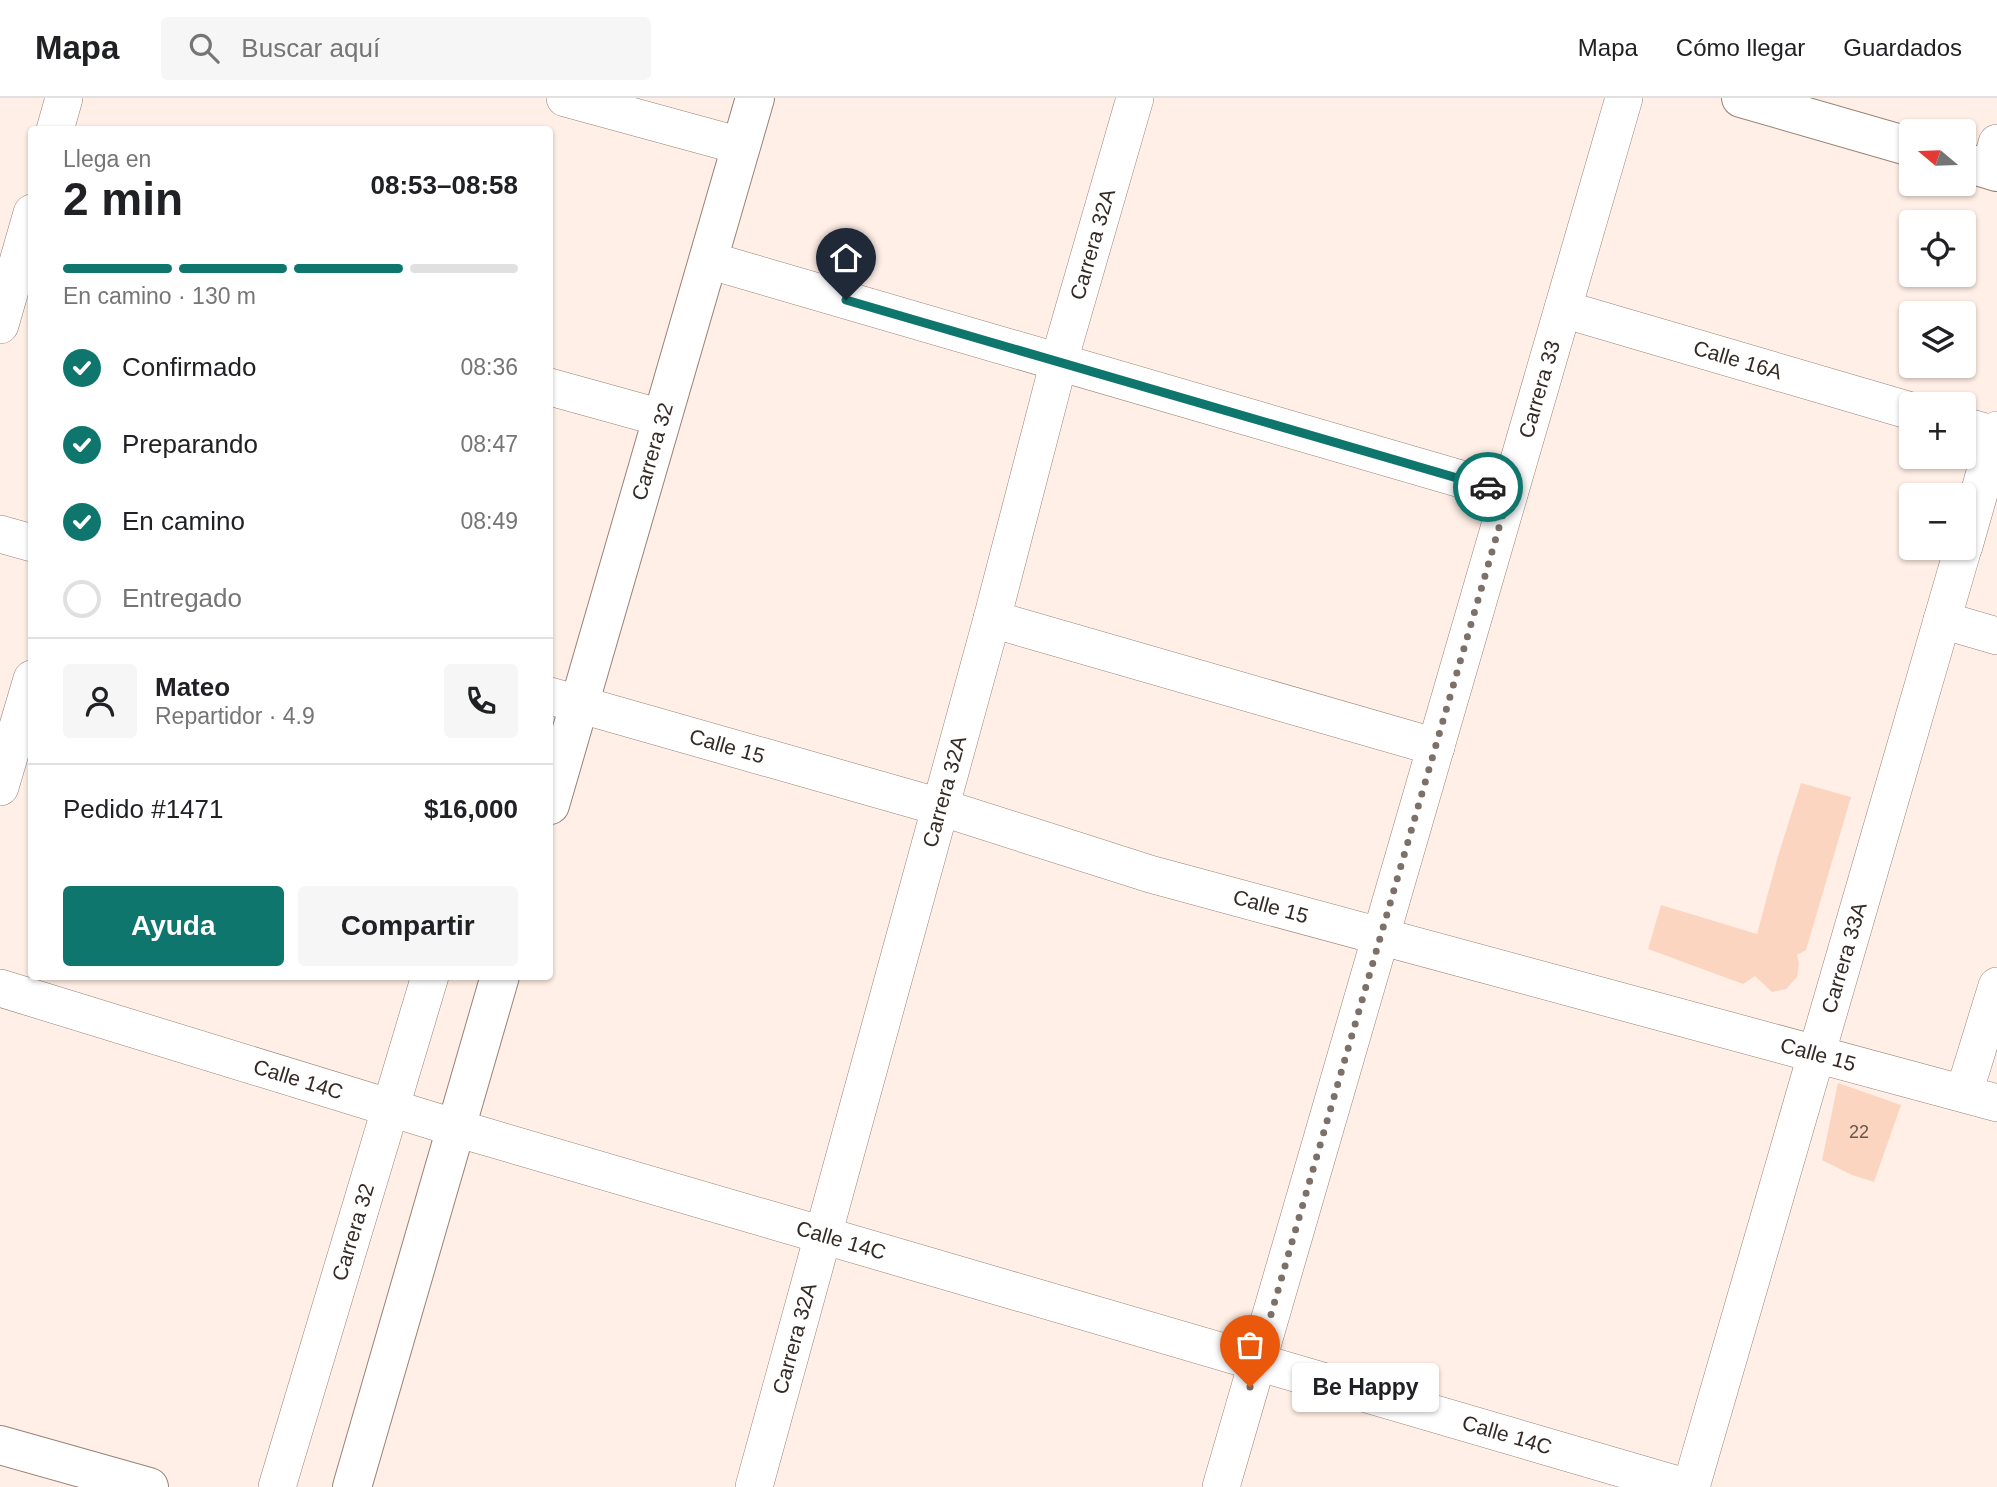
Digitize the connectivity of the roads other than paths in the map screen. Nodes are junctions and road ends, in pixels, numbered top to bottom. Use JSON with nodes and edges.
{"nodes":[{"id":1,"x":64,"y":98,"type":"edge"},
{"id":2,"x":565,"y":98,"type":"edge"},
{"id":3,"x":755,"y":98,"type":"edge"},
{"id":4,"x":1135,"y":98,"type":"edge"},
{"id":5,"x":1624,"y":98,"type":"edge"},
{"id":6,"x":1741,"y":98,"type":"edge"},
{"id":7,"x":56,"y":126,"type":"edge"},
{"id":8,"x":1899,"y":144,"type":"edge"},
{"id":9,"x":741,"y":146,"type":"junction"},
{"id":10,"x":22,"y":230,"type":"edge"},
{"id":11,"x":708,"y":260,"type":"junction"},
{"id":12,"x":1563,"y":309,"type":"junction"},
{"id":13,"x":0,"y":325,"type":"edge"},
{"id":14,"x":1059,"y":361,"type":"junction"},
{"id":15,"x":553,"y":388,"type":"edge"},
{"id":16,"x":1899,"y":407,"type":"edge"},
{"id":17,"x":662,"y":418,"type":"junction"},
{"id":18,"x":1985,"y":430,"type":"edge"},
{"id":19,"x":1975,"y":483,"type":"edge"},
{"id":20,"x":1509,"y":493,"type":"junction"},
{"id":21,"x":0,"y":534,"type":"edge"},
{"id":22,"x":28,"y":542,"type":"edge"},
{"id":23,"x":1959,"y":560,"type":"edge"},
{"id":24,"x":992,"y":619,"type":"junction"},
{"id":25,"x":1942,"y":620,"type":"junction"},
{"id":26,"x":1997,"y":636,"type":"edge"},
{"id":27,"x":28,"y":692,"type":"edge"},
{"id":28,"x":564,"y":700,"type":"edge"},
{"id":29,"x":1436,"y":747,"type":"junction"},
{"id":30,"x":553,"y":782,"type":"edge"},
{"id":31,"x":0,"y":787,"type":"edge"},
{"id":32,"x":940,"y":807,"type":"junction"},
{"id":33,"x":1380,"y":937,"type":"junction"},
{"id":34,"x":429,"y":980,"type":"edge"},
{"id":35,"x":499,"y":980,"type":"edge"},
{"id":36,"x":1997,"y":986,"type":"edge"},
{"id":37,"x":0,"y":988,"type":"edge"},
{"id":38,"x":1816,"y":1053,"type":"junction"},
{"id":39,"x":1980,"y":1098,"type":"edge"},
{"id":40,"x":390,"y":1107,"type":"junction"},
{"id":41,"x":456,"y":1128,"type":"junction"},
{"id":42,"x":823,"y":1235,"type":"junction"},
{"id":43,"x":1257,"y":1362,"type":"junction"},
{"id":44,"x":0,"y":1445,"type":"edge"},
{"id":45,"x":149,"y":1487,"type":"edge"},
{"id":46,"x":277,"y":1487,"type":"edge"},
{"id":47,"x":352,"y":1487,"type":"edge"},
{"id":48,"x":754,"y":1487,"type":"edge"},
{"id":49,"x":1221,"y":1487,"type":"edge"},
{"id":50,"x":1685,"y":1487,"type":"edge"},
{"id":51,"x":1691,"y":1487,"type":"edge"}],
"edges":[{"from":1,"to":7,"type":"street"},
{"from":2,"to":9,"type":"street"},
{"from":3,"to":9,"type":"street","name":"Carrera 32"},
{"from":4,"to":14,"type":"street","name":"Carrera 32A"},
{"from":5,"to":12,"type":"street","name":"Carrera 33"},
{"from":6,"to":8,"type":"street"},
{"from":9,"to":11,"type":"street","name":"Carrera 32"},
{"from":10,"to":13,"type":"street"},
{"from":11,"to":14,"type":"street"},
{"from":11,"to":17,"type":"street","name":"Carrera 32"},
{"from":12,"to":16,"type":"street","name":"Calle 16A"},
{"from":12,"to":20,"type":"street","name":"Carrera 33"},
{"from":14,"to":20,"type":"street"},
{"from":14,"to":24,"type":"street","name":"Carrera 32A"},
{"from":15,"to":17,"type":"street"},
{"from":17,"to":28,"type":"street","name":"Carrera 32"},
{"from":18,"to":19,"type":"street","name":"Carrera 33A"},
{"from":20,"to":29,"type":"street","name":"Carrera 33"},
{"from":21,"to":22,"type":"street"},
{"from":23,"to":25,"type":"street","name":"Carrera 33A"},
{"from":24,"to":29,"type":"street"},
{"from":24,"to":32,"type":"street","name":"Carrera 32A"},
{"from":25,"to":26,"type":"street"},
{"from":25,"to":38,"type":"street","name":"Carrera 33A"},
{"from":27,"to":31,"type":"street"},
{"from":28,"to":30,"type":"street","name":"Carrera 32"},
{"from":28,"to":32,"type":"street","name":"Calle 15"},
{"from":29,"to":33,"type":"street","name":"Carrera 33"},
{"from":32,"to":33,"type":"street","name":"Calle 15"},
{"from":32,"to":42,"type":"street","name":"Carrera 32A"},
{"from":33,"to":38,"type":"street","name":"Calle 15"},
{"from":33,"to":43,"type":"street","name":"Carrera 33"},
{"from":34,"to":40,"type":"street","name":"Carrera 32"},
{"from":35,"to":41,"type":"street"},
{"from":36,"to":39,"type":"street"},
{"from":37,"to":40,"type":"street","name":"Calle 14C"},
{"from":38,"to":39,"type":"street","name":"Calle 15"},
{"from":38,"to":51,"type":"street","name":"Carrera 33A"},
{"from":40,"to":41,"type":"street","name":"Calle 14C"},
{"from":40,"to":46,"type":"street","name":"Carrera 32"},
{"from":41,"to":42,"type":"street","name":"Calle 14C"},
{"from":41,"to":47,"type":"street"},
{"from":42,"to":43,"type":"street","name":"Calle 14C"},
{"from":42,"to":48,"type":"street","name":"Carrera 32A"},
{"from":43,"to":49,"type":"street","name":"Carrera 33"},
{"from":43,"to":50,"type":"street","name":"Calle 14C"},
{"from":44,"to":45,"type":"street"}]}
